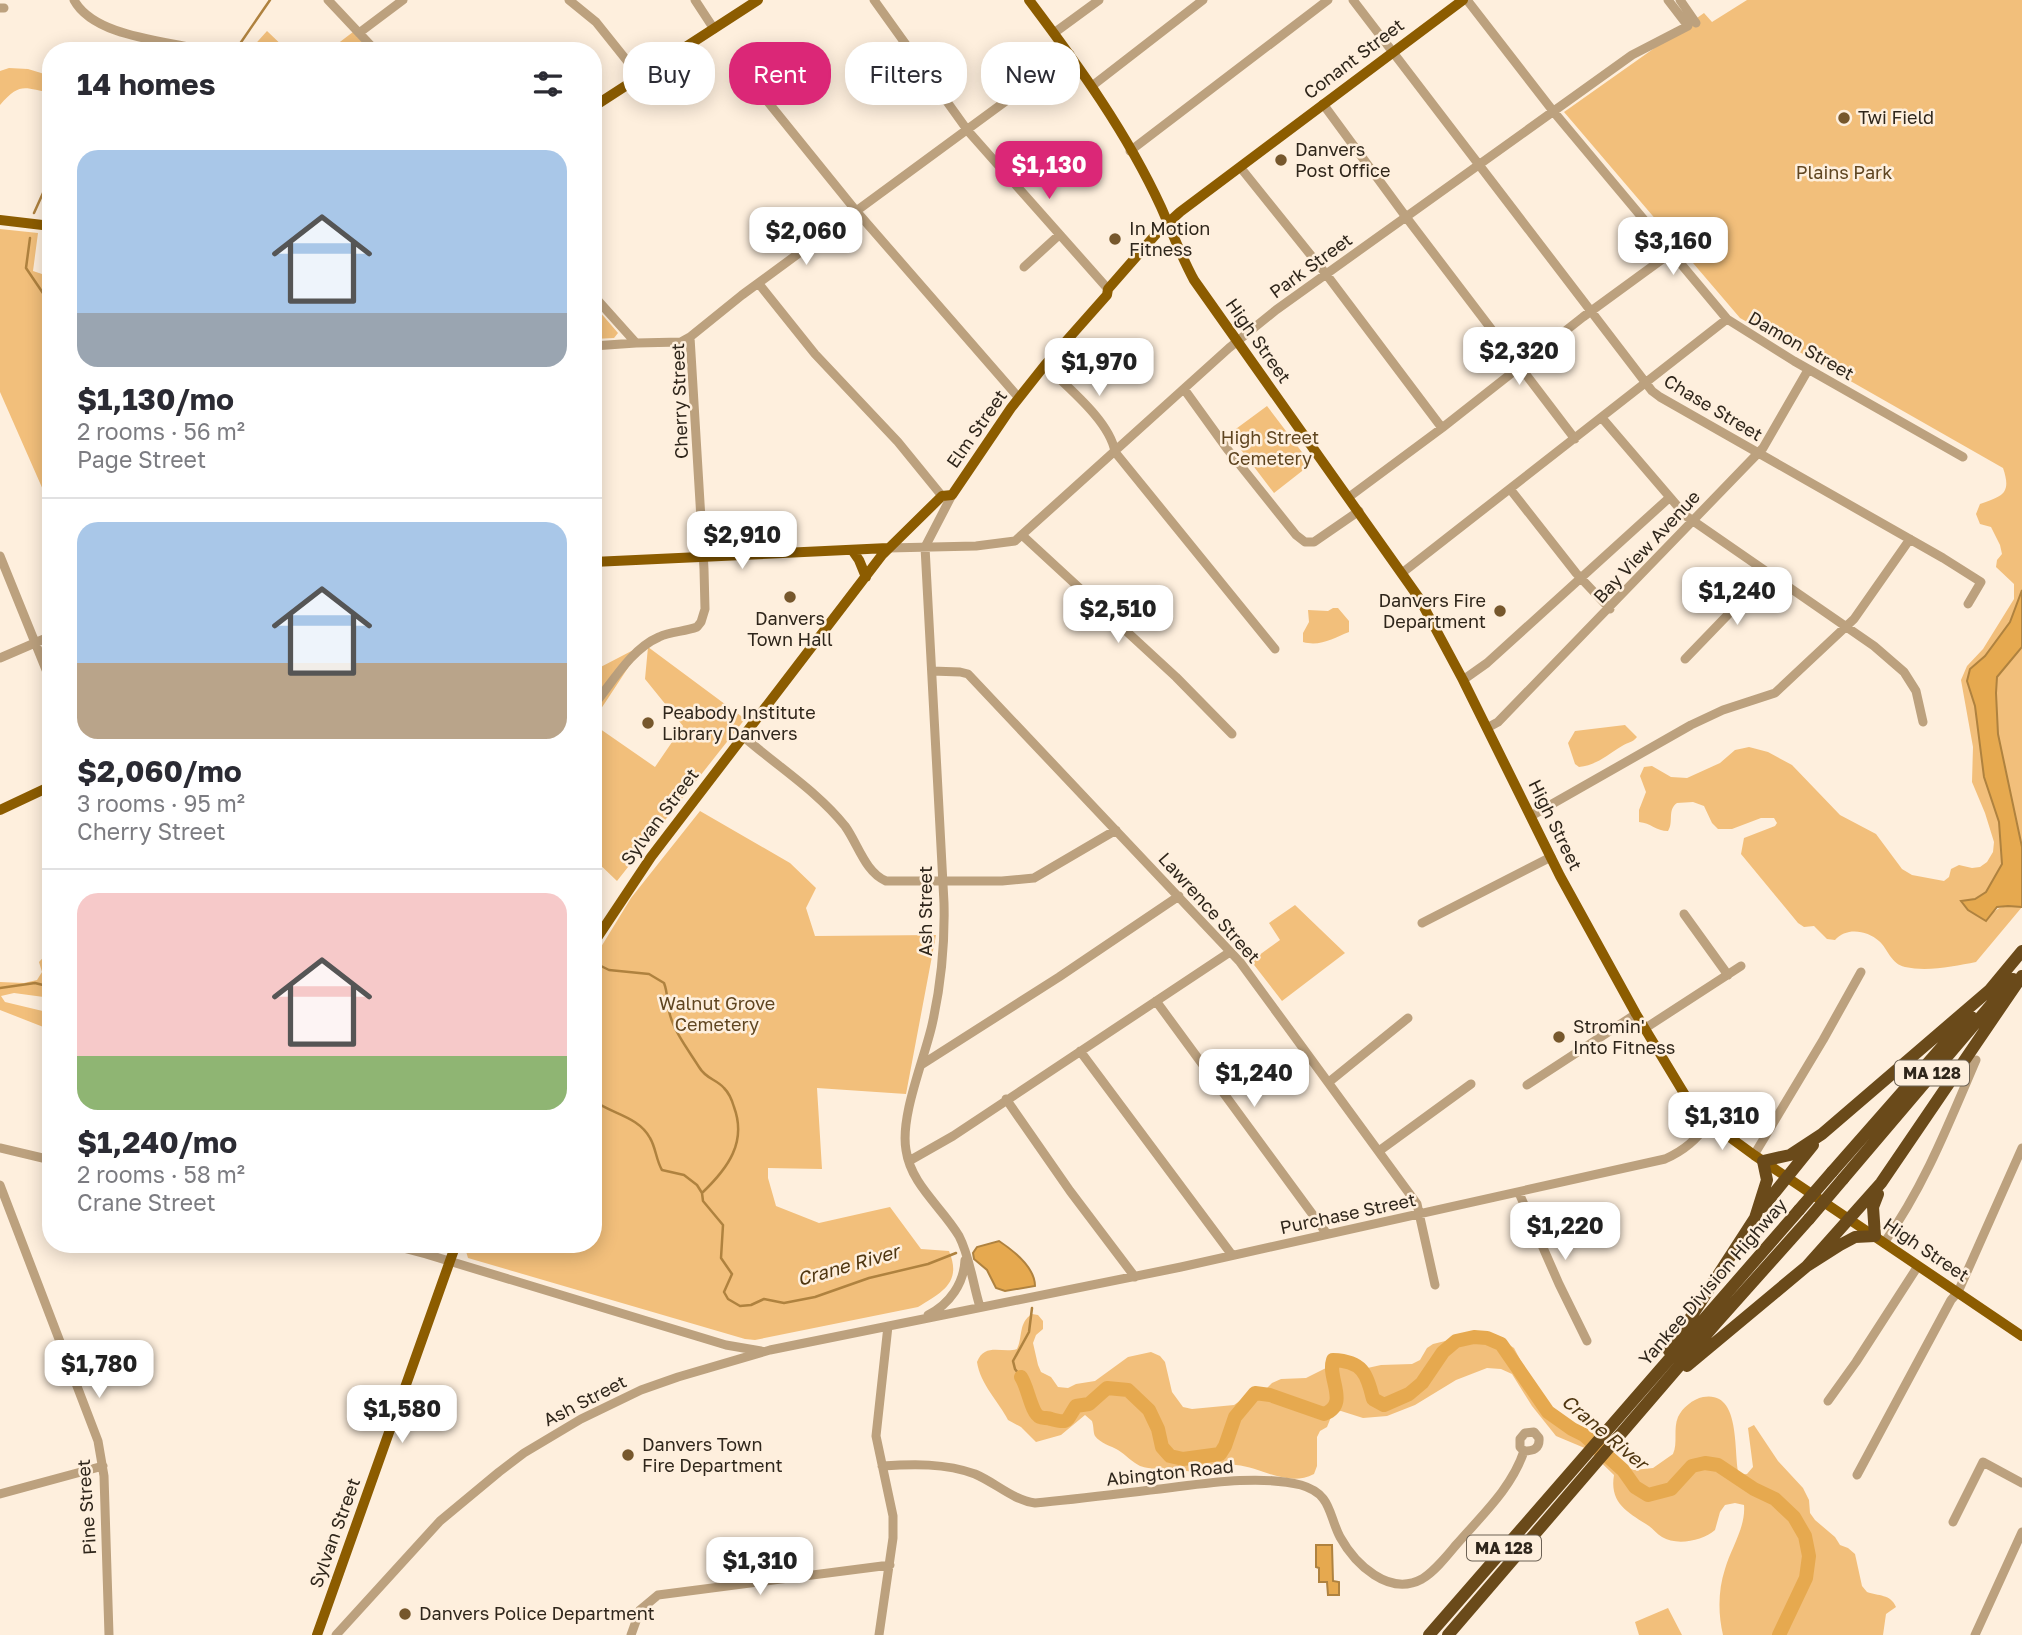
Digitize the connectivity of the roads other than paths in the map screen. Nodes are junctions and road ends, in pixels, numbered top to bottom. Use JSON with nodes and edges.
{"nodes":[{"id":1,"x":74,"y":0,"type":"edge"},
{"id":2,"x":328,"y":0,"type":"edge"},
{"id":3,"x":403,"y":0,"type":"edge"},
{"id":4,"x":569,"y":0,"type":"edge"},
{"id":5,"x":695,"y":0,"type":"edge"},
{"id":6,"x":758,"y":0,"type":"edge"},
{"id":7,"x":874,"y":0,"type":"edge"},
{"id":8,"x":1029,"y":0,"type":"edge"},
{"id":9,"x":1099,"y":0,"type":"edge"},
{"id":10,"x":1203,"y":0,"type":"edge"},
{"id":11,"x":1328,"y":0,"type":"edge"},
{"id":12,"x":1353,"y":0,"type":"edge"},
{"id":13,"x":1465,"y":0,"type":"edge"},
{"id":14,"x":1668,"y":0,"type":"edge"},
{"id":15,"x":1680,"y":0,"type":"edge"},
{"id":16,"x":1692,"y":24,"type":"junction"},
{"id":17,"x":714,"y":29,"type":"junction"},
{"id":18,"x":359,"y":33,"type":"junction"},
{"id":19,"x":1054,"y":33,"type":"junction"},
{"id":20,"x":168,"y":42,"type":"edge"},
{"id":21,"x":368,"y":42,"type":"edge"},
{"id":22,"x":694,"y":42,"type":"edge"},
{"id":23,"x":1061,"y":42,"type":"edge"},
{"id":24,"x":1392,"y":52,"type":"junction"},
{"id":25,"x":623,"y":56,"type":"edge"},
{"id":26,"x":1080,"y":69,"type":"edge"},
{"id":27,"x":1091,"y":86,"type":"junction"},
{"id":28,"x":623,"y":88,"type":"edge"},
{"id":29,"x":602,"y":101,"type":"edge"},
{"id":30,"x":1323,"y":104,"type":"junction"},
{"id":31,"x":770,"y":105,"type":"edge"},
{"id":32,"x":1002,"y":105,"type":"edge"},
{"id":33,"x":1553,"y":111,"type":"junction"},
{"id":34,"x":968,"y":131,"type":"junction"},
{"id":35,"x":1130,"y":151,"type":"junction"},
{"id":36,"x":1480,"y":164,"type":"junction"},
{"id":37,"x":1240,"y":167,"type":"junction"},
{"id":38,"x":857,"y":212,"type":"junction"},
{"id":39,"x":1406,"y":217,"type":"junction"},
{"id":40,"x":0,"y":220,"type":"edge"},
{"id":41,"x":1167,"y":224,"type":"junction"},
{"id":42,"x":42,"y":225,"type":"edge"},
{"id":43,"x":1059,"y":234,"type":"junction"},
{"id":44,"x":1672,"y":252,"type":"junction"},
{"id":45,"x":1024,"y":267,"type":"dead end"},
{"id":46,"x":1326,"y":274,"type":"junction"},
{"id":47,"x":759,"y":284,"type":"junction"},
{"id":48,"x":1108,"y":289,"type":"junction"},
{"id":49,"x":602,"y":305,"type":"edge"},
{"id":50,"x":1591,"y":312,"type":"junction"},
{"id":51,"x":1727,"y":319,"type":"junction"},
{"id":52,"x":690,"y":337,"type":"junction"},
{"id":53,"x":1237,"y":342,"type":"junction"},
{"id":54,"x":636,"y":343,"type":"junction"},
{"id":55,"x":602,"y":345,"type":"edge"},
{"id":56,"x":1045,"y":365,"type":"junction"},
{"id":57,"x":1520,"y":368,"type":"junction"},
{"id":58,"x":1808,"y":370,"type":"junction"},
{"id":59,"x":1644,"y":383,"type":"junction"},
{"id":60,"x":1184,"y":389,"type":"junction"},
{"id":61,"x":1019,"y":398,"type":"junction"},
{"id":62,"x":1602,"y":418,"type":"junction"},
{"id":63,"x":1442,"y":428,"type":"junction"},
{"id":64,"x":1575,"y":439,"type":"junction"},
{"id":65,"x":1115,"y":452,"type":"junction"},
{"id":66,"x":1758,"y":453,"type":"junction"},
{"id":67,"x":1963,"y":457,"type":"dead end"},
{"id":68,"x":1510,"y":489,"type":"junction"},
{"id":69,"x":947,"y":495,"type":"junction"},
{"id":70,"x":1349,"y":497,"type":"junction"},
{"id":71,"x":1669,"y":498,"type":"junction"},
{"id":72,"x":1359,"y":511,"type":"junction"},
{"id":73,"x":1693,"y":521,"type":"junction"},
{"id":74,"x":1023,"y":536,"type":"junction"},
{"id":75,"x":1910,"y":539,"type":"junction"},
{"id":76,"x":925,"y":547,"type":"junction"},
{"id":77,"x":888,"y":548,"type":"junction"},
{"id":78,"x":852,"y":550,"type":"junction"},
{"id":79,"x":0,"y":556,"type":"edge"},
{"id":80,"x":703,"y":557,"type":"junction"},
{"id":81,"x":602,"y":562,"type":"edge"},
{"id":82,"x":1402,"y":573,"type":"junction"},
{"id":83,"x":1768,"y":573,"type":"junction"},
{"id":84,"x":866,"y":577,"type":"junction"},
{"id":85,"x":1580,"y":577,"type":"junction"},
{"id":86,"x":1968,"y":604,"type":"dead end"},
{"id":87,"x":1610,"y":609,"type":"junction"},
{"id":88,"x":1846,"y":626,"type":"junction"},
{"id":89,"x":42,"y":640,"type":"edge"},
{"id":90,"x":35,"y":643,"type":"junction"},
{"id":91,"x":1275,"y":649,"type":"dead end"},
{"id":92,"x":0,"y":658,"type":"edge"},
{"id":93,"x":1685,"y":659,"type":"dead end"},
{"id":94,"x":42,"y":660,"type":"edge"},
{"id":95,"x":932,"y":671,"type":"junction"},
{"id":96,"x":1463,"y":680,"type":"junction"},
{"id":97,"x":602,"y":695,"type":"edge"},
{"id":98,"x":1923,"y":722,"type":"dead end"},
{"id":99,"x":1487,"y":728,"type":"junction"},
{"id":100,"x":1232,"y":734,"type":"dead end"},
{"id":101,"x":744,"y":737,"type":"junction"},
{"id":102,"x":42,"y":790,"type":"edge"},
{"id":103,"x":0,"y":810,"type":"edge"},
{"id":104,"x":1531,"y":817,"type":"junction"},
{"id":105,"x":1115,"y":830,"type":"junction"},
{"id":106,"x":1551,"y":857,"type":"junction"},
{"id":107,"x":943,"y":881,"type":"junction"},
{"id":108,"x":1179,"y":895,"type":"junction"},
{"id":109,"x":1684,"y":914,"type":"dead end"},
{"id":110,"x":1422,"y":923,"type":"dead end"},
{"id":111,"x":602,"y":930,"type":"edge"},
{"id":112,"x":2022,"y":951,"type":"edge"},
{"id":113,"x":1230,"y":952,"type":"junction"},
{"id":114,"x":1741,"y":966,"type":"dead end"},
{"id":115,"x":2022,"y":968,"type":"edge"},
{"id":116,"x":1861,"y":972,"type":"dead end"},
{"id":117,"x":1728,"y":975,"type":"junction"},
{"id":118,"x":2022,"y":976,"type":"edge"},
{"id":119,"x":1992,"y":988,"type":"junction"},
{"id":120,"x":1156,"y":1002,"type":"junction"},
{"id":121,"x":1636,"y":1014,"type":"junction"},
{"id":122,"x":1408,"y":1018,"type":"dead end"},
{"id":123,"x":1644,"y":1029,"type":"junction"},
{"id":124,"x":1080,"y":1051,"type":"junction"},
{"id":125,"x":1976,"y":1060,"type":"dead end"},
{"id":126,"x":921,"y":1065,"type":"junction"},
{"id":127,"x":1328,"y":1083,"type":"junction"},
{"id":128,"x":1471,"y":1084,"type":"dead end"},
{"id":129,"x":1527,"y":1085,"type":"dead end"},
{"id":130,"x":1006,"y":1099,"type":"junction"},
{"id":131,"x":1709,"y":1122,"type":"junction"},
{"id":132,"x":1822,"y":1134,"type":"junction"},
{"id":133,"x":0,"y":1147,"type":"edge"},
{"id":134,"x":2022,"y":1148,"type":"edge"},
{"id":135,"x":1380,"y":1151,"type":"junction"},
{"id":136,"x":42,"y":1158,"type":"edge"},
{"id":137,"x":1758,"y":1158,"type":"junction"},
{"id":138,"x":909,"y":1161,"type":"junction"},
{"id":139,"x":1787,"y":1176,"type":"junction"},
{"id":140,"x":1837,"y":1176,"type":"junction"},
{"id":141,"x":1881,"y":1183,"type":"junction"},
{"id":142,"x":0,"y":1185,"type":"edge"},
{"id":143,"x":1519,"y":1193,"type":"junction"},
{"id":144,"x":1419,"y":1214,"type":"junction"},
{"id":145,"x":1755,"y":1217,"type":"junction"},
{"id":146,"x":1849,"y":1219,"type":"junction"},
{"id":147,"x":1327,"y":1234,"type":"junction"},
{"id":148,"x":1879,"y":1240,"type":"junction"},
{"id":149,"x":421,"y":1253,"type":"edge"},
{"id":150,"x":453,"y":1253,"type":"edge"},
{"id":151,"x":965,"y":1254,"type":"junction"},
{"id":152,"x":1232,"y":1255,"type":"junction"},
{"id":153,"x":450,"y":1261,"type":"junction"},
{"id":154,"x":1808,"y":1266,"type":"junction"},
{"id":155,"x":1918,"y":1266,"type":"junction"},
{"id":156,"x":1135,"y":1277,"type":"junction"},
{"id":157,"x":1435,"y":1285,"type":"dead end"},
{"id":158,"x":1958,"y":1292,"type":"junction"},
{"id":159,"x":980,"y":1307,"type":"junction"},
{"id":160,"x":917,"y":1320,"type":"junction"},
{"id":161,"x":888,"y":1326,"type":"junction"},
{"id":162,"x":2022,"y":1336,"type":"edge"},
{"id":163,"x":1587,"y":1341,"type":"dead end"},
{"id":164,"x":726,"y":1345,"type":"junction"},
{"id":165,"x":1688,"y":1347,"type":"junction"},
{"id":166,"x":770,"y":1350,"type":"junction"},
{"id":167,"x":720,"y":1365,"type":"junction"},
{"id":168,"x":1654,"y":1386,"type":"junction"},
{"id":169,"x":1828,"y":1401,"type":"dead end"},
{"id":170,"x":1608,"y":1438,"type":"junction"},
{"id":171,"x":1524,"y":1451,"type":"dead end"},
{"id":172,"x":103,"y":1466,"type":"junction"},
{"id":173,"x":882,"y":1466,"type":"junction"},
{"id":174,"x":1857,"y":1475,"type":"dead end"},
{"id":175,"x":2022,"y":1483,"type":"edge"},
{"id":176,"x":0,"y":1493,"type":"edge"},
{"id":177,"x":1953,"y":1522,"type":"dead end"},
{"id":178,"x":2022,"y":1532,"type":"edge"},
{"id":179,"x":890,"y":1565,"type":"junction"},
{"id":180,"x":109,"y":1635,"type":"edge"},
{"id":181,"x":317,"y":1635,"type":"edge"},
{"id":182,"x":336,"y":1635,"type":"edge"},
{"id":183,"x":631,"y":1635,"type":"edge"},
{"id":184,"x":879,"y":1635,"type":"edge"},
{"id":185,"x":1429,"y":1635,"type":"edge"},
{"id":186,"x":1448,"y":1635,"type":"edge"},
{"id":187,"x":1975,"y":1635,"type":"edge"}],
"edges":[{"from":1,"to":20,"type":"street"},
{"from":2,"to":18,"type":"street"},
{"from":3,"to":18,"type":"street"},
{"from":4,"to":25,"type":"street"},
{"from":5,"to":17,"type":"street"},
{"from":6,"to":17,"type":"main road"},
{"from":7,"to":34,"type":"street"},
{"from":8,"to":19,"type":"main road","name":"High Street"},
{"from":9,"to":19,"type":"street"},
{"from":10,"to":27,"type":"street"},
{"from":11,"to":35,"type":"street"},
{"from":12,"to":24,"type":"street","name":"Chase Street"},
{"from":13,"to":24,"type":"main road","name":"Conant Street"},
{"from":13,"to":33,"type":"street","name":"Damon Street"},
{"from":14,"to":16,"type":"street"},
{"from":15,"to":16,"type":"street"},
{"from":16,"to":33,"type":"street","name":"Park Street"},
{"from":17,"to":22,"type":"main road"},
{"from":18,"to":21,"type":"street"},
{"from":19,"to":23,"type":"main road","name":"High Street"},
{"from":24,"to":30,"type":"main road","name":"Conant Street"},
{"from":24,"to":36,"type":"street","name":"Chase Street"},
{"from":26,"to":27,"type":"main road","name":"High Street"},
{"from":27,"to":35,"type":"main road","name":"High Street"},
{"from":28,"to":29,"type":"main road"},
{"from":30,"to":37,"type":"main road","name":"Conant Street"},
{"from":30,"to":39,"type":"street"},
{"from":31,"to":38,"type":"street"},
{"from":32,"to":34,"type":"street","name":"Cherry Street"},
{"from":33,"to":36,"type":"street","name":"Park Street"},
{"from":33,"to":44,"type":"street","name":"Damon Street"},
{"from":34,"to":38,"type":"street","name":"Cherry Street"},
{"from":34,"to":43,"type":"street"},
{"from":35,"to":41,"type":"main road","name":"High Street"},
{"from":36,"to":39,"type":"street","name":"Park Street"},
{"from":36,"to":50,"type":"street","name":"Chase Street"},
{"from":37,"to":41,"type":"main road","name":"Conant Street"},
{"from":37,"to":46,"type":"street"},
{"from":38,"to":47,"type":"street","name":"Cherry Street"},
{"from":38,"to":61,"type":"street"},
{"from":39,"to":46,"type":"street","name":"Park Street"},
{"from":39,"to":57,"type":"street"},
{"from":40,"to":42,"type":"main road"},
{"from":41,"to":48,"type":"main road","name":"Elm Street"},
{"from":41,"to":53,"type":"main road","name":"High Street"},
{"from":43,"to":45,"type":"street"},
{"from":43,"to":48,"type":"street"},
{"from":44,"to":50,"type":"street"},
{"from":44,"to":51,"type":"street","name":"Damon Street"},
{"from":46,"to":53,"type":"street","name":"Park Street"},
{"from":46,"to":63,"type":"street"},
{"from":47,"to":52,"type":"street","name":"Cherry Street"},
{"from":47,"to":69,"type":"street"},
{"from":48,"to":56,"type":"main road","name":"Elm Street"},
{"from":49,"to":54,"type":"street"},
{"from":50,"to":57,"type":"street"},
{"from":50,"to":59,"type":"street","name":"Chase Street"},
{"from":51,"to":58,"type":"street","name":"Damon Street"},
{"from":51,"to":59,"type":"street"},
{"from":52,"to":54,"type":"street"},
{"from":52,"to":80,"type":"street","name":"Cherry Street"},
{"from":53,"to":60,"type":"street","name":"Park Street"},
{"from":53,"to":70,"type":"main road","name":"High Street"},
{"from":54,"to":55,"type":"street"},
{"from":56,"to":61,"type":"main road","name":"Elm Street"},
{"from":56,"to":65,"type":"street"},
{"from":57,"to":63,"type":"street"},
{"from":57,"to":64,"type":"street"},
{"from":58,"to":66,"type":"street","name":"Bay View Avenue"},
{"from":58,"to":67,"type":"street","name":"Damon Street"},
{"from":59,"to":62,"type":"street"},
{"from":59,"to":66,"type":"street","name":"Chase Street"},
{"from":60,"to":65,"type":"street","name":"Park Street"},
{"from":60,"to":72,"type":"street"},
{"from":61,"to":69,"type":"main road","name":"Elm Street"},
{"from":62,"to":64,"type":"street"},
{"from":62,"to":71,"type":"street"},
{"from":63,"to":70,"type":"street"},
{"from":64,"to":68,"type":"street"},
{"from":65,"to":74,"type":"street","name":"Park Street"},
{"from":65,"to":91,"type":"street"},
{"from":66,"to":73,"type":"street","name":"Bay View Avenue"},
{"from":66,"to":75,"type":"street","name":"Chase Street"},
{"from":68,"to":82,"type":"street"},
{"from":68,"to":85,"type":"street"},
{"from":69,"to":76,"type":"street"},
{"from":69,"to":77,"type":"main road","name":"Elm Street"},
{"from":70,"to":72,"type":"main road","name":"High Street"},
{"from":71,"to":73,"type":"street"},
{"from":71,"to":85,"type":"street"},
{"from":72,"to":82,"type":"main road","name":"High Street"},
{"from":73,"to":83,"type":"street"},
{"from":73,"to":87,"type":"street","name":"Bay View Avenue"},
{"from":74,"to":76,"type":"street","name":"Park Street"},
{"from":74,"to":100,"type":"street"},
{"from":75,"to":86,"type":"street","name":"Chase Street"},
{"from":75,"to":88,"type":"street"},
{"from":76,"to":77,"type":"street","name":"Park Street"},
{"from":76,"to":95,"type":"street","name":"Ash Street"},
{"from":77,"to":78,"type":"main road"},
{"from":77,"to":84,"type":"main road","name":"Sylvan Street"},
{"from":78,"to":80,"type":"main road"},
{"from":78,"to":84,"type":"main road"},
{"from":79,"to":90,"type":"street"},
{"from":80,"to":81,"type":"main road"},
{"from":80,"to":97,"type":"street","name":"Cherry Street"},
{"from":82,"to":96,"type":"main road","name":"High Street"},
{"from":83,"to":88,"type":"street"},
{"from":83,"to":93,"type":"street"},
{"from":84,"to":101,"type":"main road","name":"Sylvan Street"},
{"from":85,"to":87,"type":"street"},
{"from":85,"to":96,"type":"street"},
{"from":87,"to":99,"type":"street","name":"Bay View Avenue"},
{"from":88,"to":98,"type":"street"},
{"from":88,"to":104,"type":"street"},
{"from":89,"to":90,"type":"street"},
{"from":90,"to":92,"type":"street"},
{"from":90,"to":94,"type":"street"},
{"from":95,"to":105,"type":"street","name":"Lawrence Street"},
{"from":95,"to":107,"type":"street","name":"Ash Street"},
{"from":96,"to":99,"type":"main road","name":"High Street"},
{"from":99,"to":104,"type":"main road","name":"High Street"},
{"from":101,"to":107,"type":"street"},
{"from":101,"to":111,"type":"main road","name":"Sylvan Street"},
{"from":102,"to":103,"type":"main road"},
{"from":104,"to":106,"type":"main road","name":"High Street"},
{"from":105,"to":107,"type":"street"},
{"from":105,"to":108,"type":"street","name":"Lawrence Street"},
{"from":106,"to":110,"type":"street"},
{"from":106,"to":121,"type":"main road","name":"High Street"},
{"from":107,"to":126,"type":"street","name":"Ash Street"},
{"from":108,"to":113,"type":"street","name":"Lawrence Street"},
{"from":108,"to":126,"type":"street"},
{"from":109,"to":117,"type":"street"},
{"from":112,"to":119,"type":"highway","name":"Yankee Division Highway","number":"MA 128"},
{"from":113,"to":120,"type":"street"},
{"from":113,"to":127,"type":"street","name":"Lawrence Street"},
{"from":114,"to":117,"type":"street"},
{"from":115,"to":140,"type":"highway","name":"Yankee Division Highway","number":"MA 128"},
{"from":116,"to":137,"type":"street"},
{"from":117,"to":123,"type":"street"},
{"from":118,"to":141,"type":"highway"},
{"from":119,"to":132,"type":"highway"},
{"from":119,"to":140,"type":"highway","name":"Yankee Division Highway","number":"MA 128"},
{"from":120,"to":124,"type":"street"},
{"from":120,"to":147,"type":"street"},
{"from":121,"to":123,"type":"main road","name":"High Street"},
{"from":121,"to":129,"type":"street"},
{"from":122,"to":127,"type":"street"},
{"from":123,"to":131,"type":"main road","name":"High Street"},
{"from":124,"to":130,"type":"street"},
{"from":124,"to":152,"type":"street"},
{"from":125,"to":148,"type":"street"},
{"from":126,"to":138,"type":"street","name":"Ash Street"},
{"from":127,"to":135,"type":"street","name":"Lawrence Street"},
{"from":128,"to":135,"type":"street"},
{"from":130,"to":138,"type":"street"},
{"from":130,"to":156,"type":"street"},
{"from":131,"to":137,"type":"main road","name":"High Street"},
{"from":131,"to":143,"type":"street","name":"Purchase Street"},
{"from":132,"to":137,"type":"highway"},
{"from":132,"to":139,"type":"highway"},
{"from":133,"to":136,"type":"street"},
{"from":134,"to":158,"type":"street"},
{"from":135,"to":144,"type":"street","name":"Lawrence Street"},
{"from":137,"to":139,"type":"main road","name":"High Street"},
{"from":137,"to":145,"type":"highway"},
{"from":138,"to":151,"type":"street","name":"Ash Street"},
{"from":139,"to":145,"type":"highway"},
{"from":139,"to":146,"type":"main road","name":"High Street"},
{"from":140,"to":165,"type":"highway","name":"Yankee Division Highway","number":"MA 128","bridge":true},
{"from":141,"to":146,"type":"highway"},
{"from":141,"to":148,"type":"highway"},
{"from":142,"to":172,"type":"street","name":"Pine Street"},
{"from":143,"to":144,"type":"street","name":"Purchase Street"},
{"from":143,"to":163,"type":"street"},
{"from":144,"to":147,"type":"street","name":"Purchase Street"},
{"from":144,"to":157,"type":"street","name":"Lawrence Street"},
{"from":145,"to":165,"type":"highway"},
{"from":146,"to":148,"type":"main road","name":"High Street"},
{"from":146,"to":154,"type":"highway"},
{"from":147,"to":152,"type":"street","name":"Purchase Street"},
{"from":148,"to":154,"type":"highway"},
{"from":148,"to":155,"type":"main road","name":"High Street"},
{"from":149,"to":153,"type":"street"},
{"from":150,"to":153,"type":"main road","name":"Sylvan Street"},
{"from":151,"to":159,"type":"street","name":"Ash Street"},
{"from":151,"to":160,"type":"street","name":"Ash Street"},
{"from":152,"to":156,"type":"street","name":"Purchase Street"},
{"from":153,"to":164,"type":"street"},
{"from":153,"to":181,"type":"main road","name":"Sylvan Street"},
{"from":154,"to":165,"type":"highway"},
{"from":155,"to":158,"type":"main road","name":"High Street"},
{"from":155,"to":169,"type":"street"},
{"from":156,"to":159,"type":"street","name":"Purchase Street"},
{"from":158,"to":162,"type":"main road","name":"High Street"},
{"from":158,"to":174,"type":"street"},
{"from":159,"to":160,"type":"street","name":"Ash Street"},
{"from":160,"to":161,"type":"street","name":"Ash Street"},
{"from":161,"to":166,"type":"street","name":"Ash Street"},
{"from":161,"to":173,"type":"street"},
{"from":164,"to":166,"type":"street"},
{"from":164,"to":167,"type":"street"},
{"from":165,"to":168,"type":"highway","name":"Yankee Division Highway","number":"MA 128"},
{"from":165,"to":168,"type":"highway"},
{"from":166,"to":167,"type":"street","name":"Ash Street"},
{"from":167,"to":182,"type":"street","name":"Ash Street"},
{"from":168,"to":170,"type":"highway","name":"Yankee Division Highway","number":"MA 128"},
{"from":170,"to":185,"type":"highway","name":"Yankee Division Highway","number":"MA 128"},
{"from":170,"to":186,"type":"highway","name":"Yankee Division Highway","number":"MA 128"},
{"from":171,"to":173,"type":"street","name":"Abington Road"},
{"from":172,"to":176,"type":"street"},
{"from":172,"to":180,"type":"street","name":"Pine Street"},
{"from":173,"to":179,"type":"street"},
{"from":175,"to":177,"type":"street"},
{"from":178,"to":187,"type":"street"},
{"from":179,"to":183,"type":"street"},
{"from":179,"to":184,"type":"street"}]}
